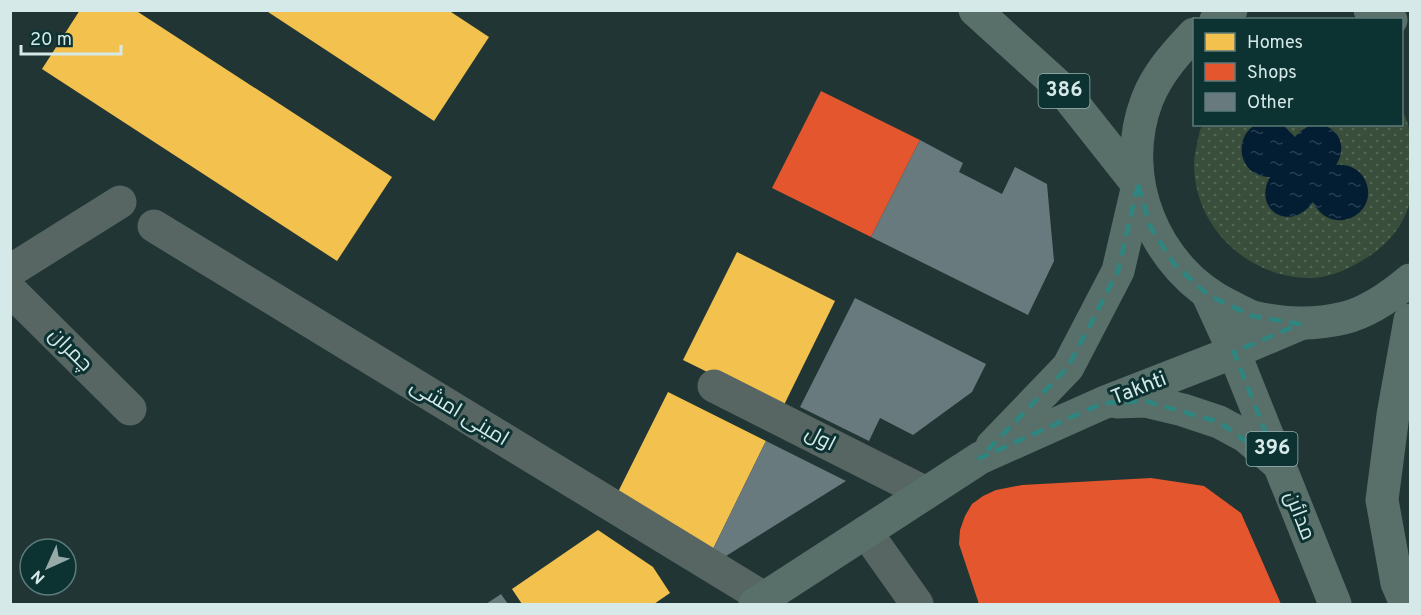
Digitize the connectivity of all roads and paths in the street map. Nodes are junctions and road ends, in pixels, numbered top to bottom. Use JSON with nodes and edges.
{"nodes":[{"id":1,"x":975,"y":10,"type":"edge"},
{"id":2,"x":1369,"y":10,"type":"edge"},
{"id":3,"x":1387,"y":18,"type":"edge"},
{"id":4,"x":1193,"y":35,"type":"edge"},
{"id":5,"x":1138,"y":185,"type":"junction"},
{"id":6,"x":120,"y":202,"type":"dead end"},
{"id":7,"x":154,"y":226,"type":"dead end"},
{"id":8,"x":10,"y":271,"type":"edge"},
{"id":9,"x":1410,"y":280,"type":"edge"},
{"id":10,"x":10,"y":290,"type":"edge"},
{"id":11,"x":1208,"y":295,"type":"junction"},
{"id":12,"x":1410,"y":320,"type":"edge"},
{"id":13,"x":1300,"y":324,"type":"junction"},
{"id":14,"x":1234,"y":352,"type":"junction"},
{"id":15,"x":714,"y":386,"type":"dead end"},
{"id":16,"x":1103,"y":403,"type":"junction"},
{"id":17,"x":130,"y":409,"type":"dead end"},
{"id":18,"x":980,"y":458,"type":"junction"},
{"id":19,"x":1278,"y":464,"type":"junction"},
{"id":20,"x":926,"y":493,"type":"junction"},
{"id":21,"x":866,"y":532,"type":"junction"},
{"id":22,"x":759,"y":601,"type":"edge"},
{"id":23,"x":917,"y":604,"type":"edge"},
{"id":24,"x":1335,"y":604,"type":"edge"},
{"id":25,"x":1406,"y":604,"type":"edge"}],
"edges":[{"from":1,"to":5,"type":"main road","number":"386"},
{"from":2,"to":3,"type":"main road"},
{"from":4,"to":5,"type":"main road"},
{"from":5,"to":11,"type":"main road"},
{"from":5,"to":18,"type":"main road","name":"Takhti"},
{"from":6,"to":8,"type":"street"},
{"from":7,"to":22,"type":"street","name":"امینی امشی"},
{"from":9,"to":13,"type":"main road"},
{"from":10,"to":17,"type":"street","name":"چمران"},
{"from":11,"to":13,"type":"main road"},
{"from":11,"to":14,"type":"main road","name":"مدائن","number":"396"},
{"from":12,"to":25,"type":"main road"},
{"from":13,"to":14,"type":"main road","name":"Takhti"},
{"from":14,"to":16,"type":"main road","name":"Takhti"},
{"from":14,"to":19,"type":"main road","name":"مدائن","number":"396"},
{"from":15,"to":20,"type":"street","name":"اول"},
{"from":16,"to":18,"type":"main road","name":"Takhti"},
{"from":16,"to":19,"type":"main road"},
{"from":18,"to":20,"type":"main road","name":"Takhti"},
{"from":19,"to":24,"type":"main road","name":"مدائن","number":"396"},
{"from":20,"to":21,"type":"main road","name":"Takhti"},
{"from":21,"to":22,"type":"main road","name":"Takhti"},
{"from":21,"to":23,"type":"street"}]}
